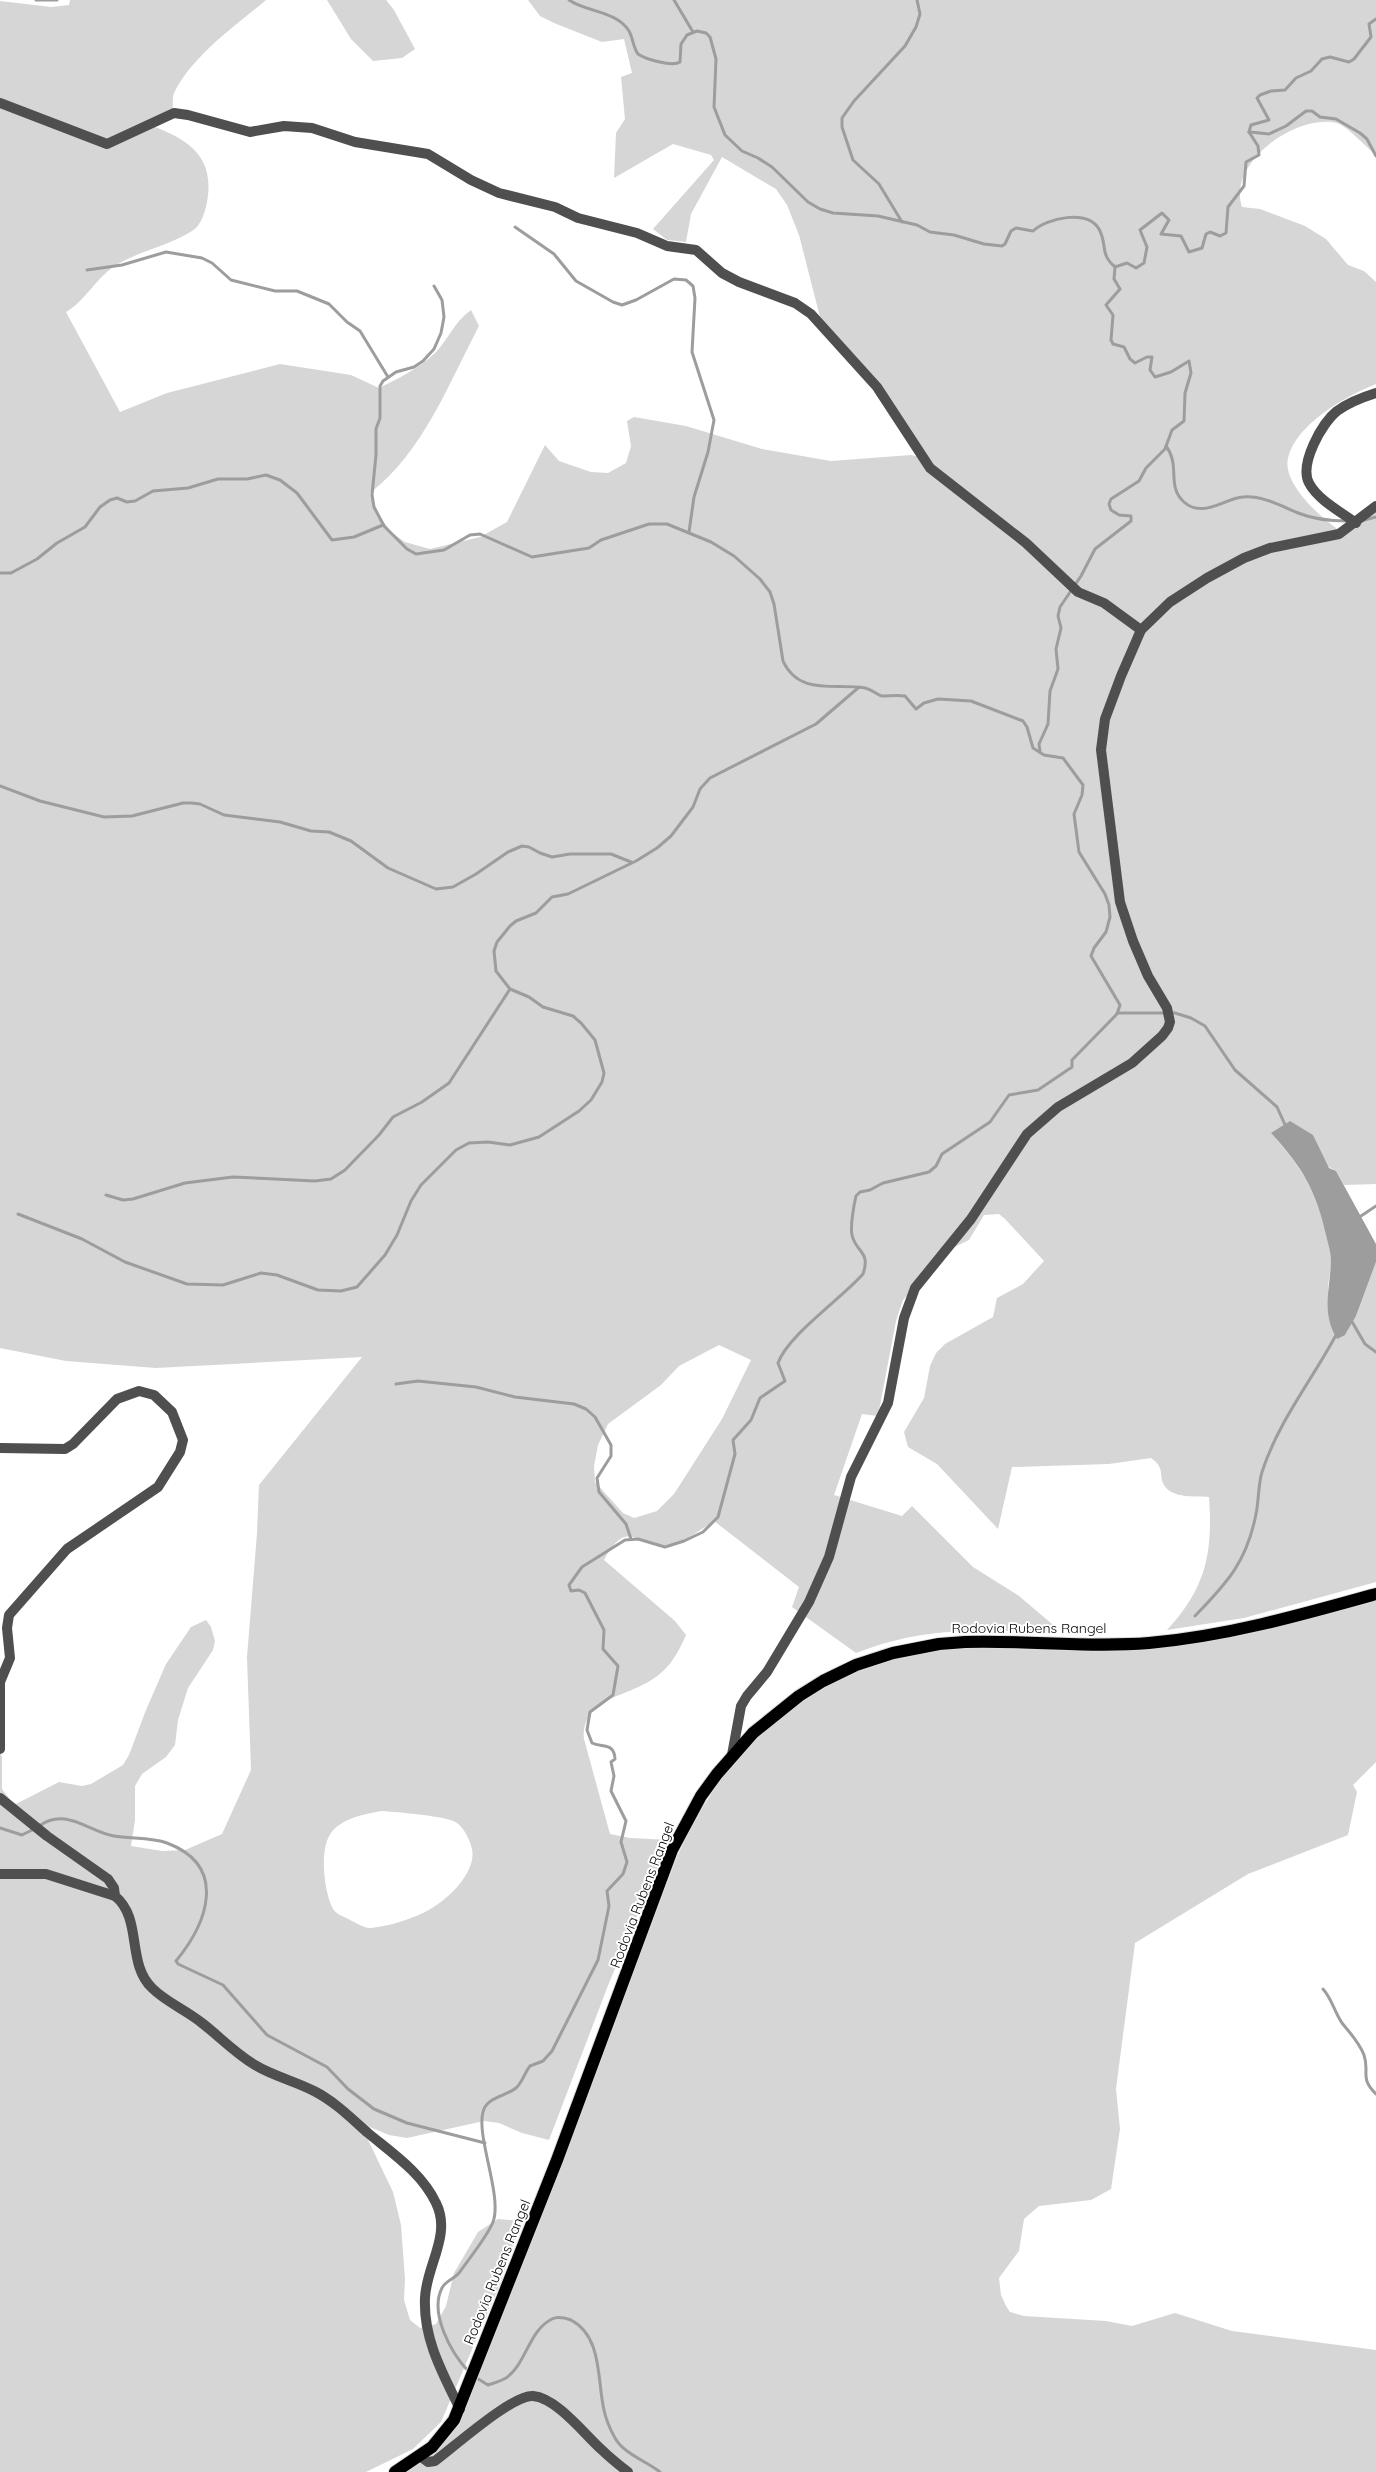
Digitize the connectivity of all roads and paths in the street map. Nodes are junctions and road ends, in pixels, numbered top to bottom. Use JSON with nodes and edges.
{"nodes":[{"id":1,"x":0,"y":103,"type":"edge"},
{"id":2,"x":1376,"y":392,"type":"edge"},
{"id":3,"x":1376,"y":506,"type":"edge"},
{"id":4,"x":1356,"y":523,"type":"junction"},
{"id":5,"x":1141,"y":630,"type":"junction"},
{"id":6,"x":0,"y":1448,"type":"edge"},
{"id":7,"x":1376,"y":1594,"type":"edge"},
{"id":8,"x":0,"y":1749,"type":"edge"},
{"id":9,"x":732,"y":1755,"type":"junction"},
{"id":10,"x":0,"y":1798,"type":"edge"},
{"id":11,"x":0,"y":1874,"type":"edge"},
{"id":12,"x":115,"y":1896,"type":"junction"},
{"id":13,"x":460,"y":2409,"type":"junction"},
{"id":14,"x":420,"y":2456,"type":"junction"},
{"id":15,"x":395,"y":2472,"type":"edge"},
{"id":16,"x":628,"y":2472,"type":"edge"}],
"edges":[{"from":1,"to":5,"type":"street"},
{"from":2,"to":4,"type":"street"},
{"from":3,"to":4,"type":"street"},
{"from":4,"to":5,"type":"street"},
{"from":5,"to":9,"type":"street"},
{"from":6,"to":8,"type":"street"},
{"from":7,"to":9,"type":"main road","name":"Rodovia Rubens Rangel"},
{"from":9,"to":13,"type":"main road","name":"Rodovia Rubens Rangel"},
{"from":10,"to":12,"type":"street"},
{"from":11,"to":12,"type":"street"},
{"from":12,"to":13,"type":"street"},
{"from":13,"to":14,"type":"main road","name":"Rodovia Rubens Rangel"},
{"from":14,"to":15,"type":"main road","name":"Rodovia Rubens Rangel"},
{"from":14,"to":16,"type":"street"}]}
